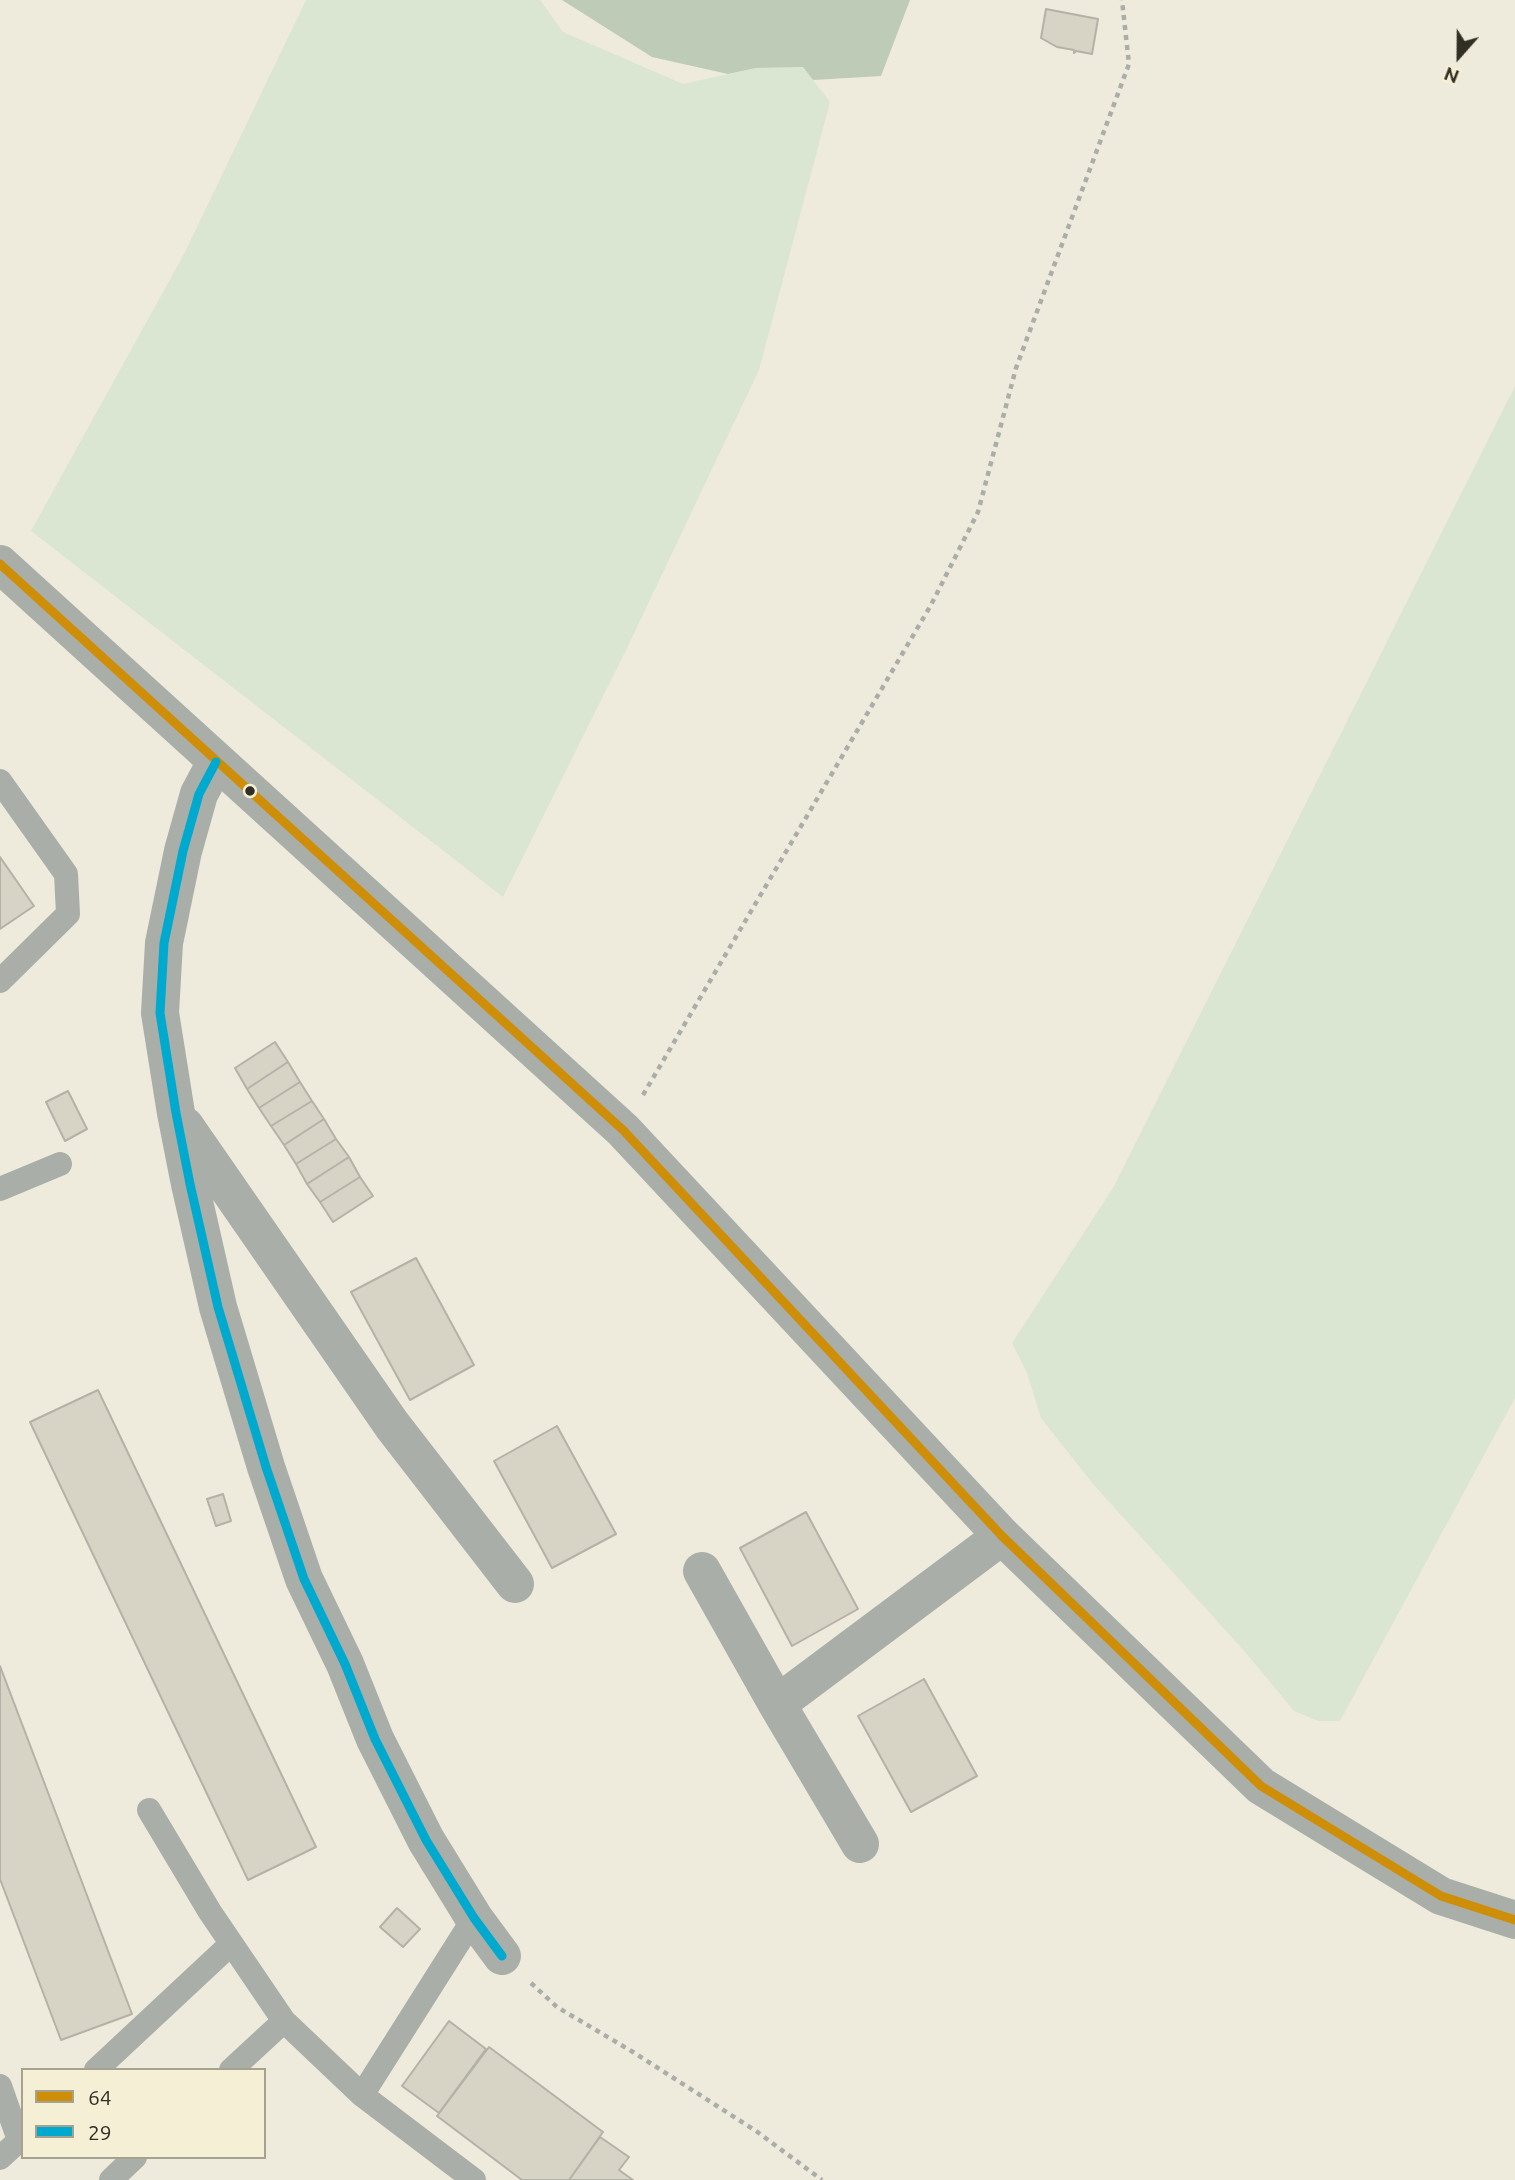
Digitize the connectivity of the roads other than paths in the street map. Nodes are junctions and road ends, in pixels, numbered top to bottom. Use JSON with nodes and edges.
{"nodes":[{"id":1,"x":0,"y":564,"type":"edge"},
{"id":2,"x":216,"y":762,"type":"junction"},
{"id":3,"x":0,"y":781,"type":"edge"},
{"id":4,"x":0,"y":981,"type":"edge"},
{"id":5,"x":176,"y":1113,"type":"junction"},
{"id":6,"x":60,"y":1164,"type":"dead end"},
{"id":7,"x":0,"y":1189,"type":"edge"},
{"id":8,"x":1002,"y":1536,"type":"junction"},
{"id":9,"x":702,"y":1571,"type":"dead end"},
{"id":10,"x":515,"y":1584,"type":"dead end"},
{"id":11,"x":777,"y":1704,"type":"junction"},
{"id":12,"x":149,"y":1810,"type":"dead end"},
{"id":13,"x":860,"y":1844,"type":"dead end"},
{"id":14,"x":474,"y":1918,"type":"junction"},
{"id":15,"x":1515,"y":1920,"type":"edge"},
{"id":16,"x":231,"y":1944,"type":"junction"},
{"id":17,"x":502,"y":1956,"type":"road end"},
{"id":18,"x":284,"y":2021,"type":"junction"},
{"id":19,"x":98,"y":2068,"type":"edge"},
{"id":20,"x":233,"y":2068,"type":"edge"},
{"id":21,"x":0,"y":2086,"type":"edge"},
{"id":22,"x":362,"y":2095,"type":"junction"},
{"id":23,"x":21,"y":2139,"type":"edge"},
{"id":24,"x":0,"y":2158,"type":"edge"},
{"id":25,"x":133,"y":2159,"type":"edge"},
{"id":26,"x":111,"y":2180,"type":"edge"},
{"id":27,"x":474,"y":2180,"type":"edge"}],
"edges":[{"from":1,"to":2,"type":"street"},
{"from":2,"to":5,"type":"street"},
{"from":2,"to":8,"type":"street"},
{"from":3,"to":4,"type":"lane"},
{"from":5,"to":10,"type":"street"},
{"from":5,"to":14,"type":"street"},
{"from":6,"to":7,"type":"lane"},
{"from":8,"to":11,"type":"street"},
{"from":8,"to":15,"type":"street"},
{"from":9,"to":11,"type":"street"},
{"from":11,"to":13,"type":"street"},
{"from":12,"to":16,"type":"lane"},
{"from":14,"to":17,"type":"street"},
{"from":14,"to":22,"type":"lane"},
{"from":16,"to":18,"type":"lane"},
{"from":16,"to":19,"type":"lane"},
{"from":18,"to":20,"type":"lane"},
{"from":18,"to":22,"type":"lane"},
{"from":21,"to":23,"type":"lane"},
{"from":22,"to":27,"type":"lane"},
{"from":23,"to":24,"type":"lane"},
{"from":25,"to":26,"type":"lane"}]}
